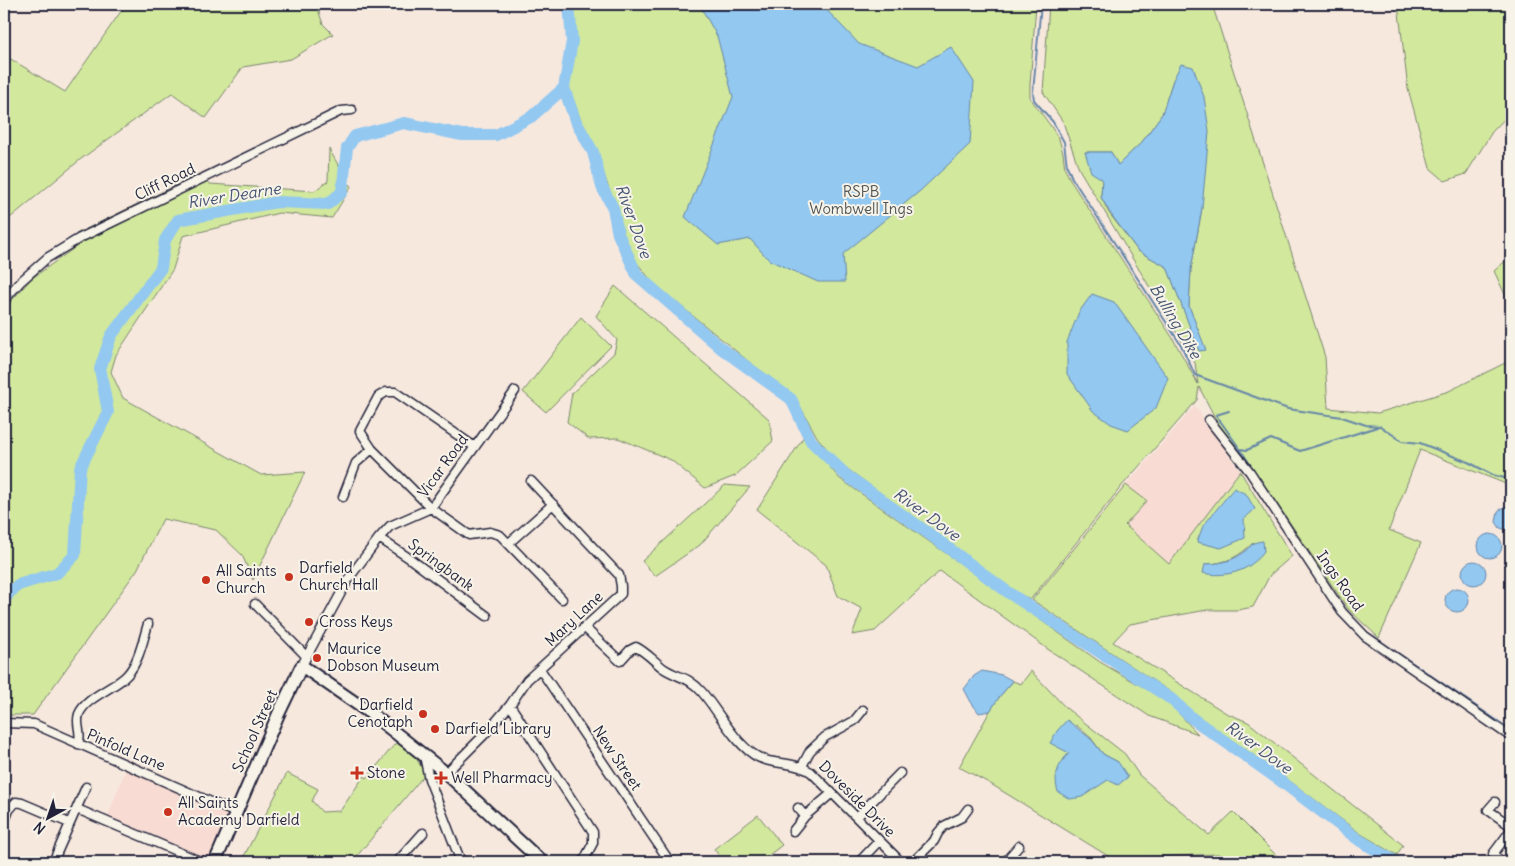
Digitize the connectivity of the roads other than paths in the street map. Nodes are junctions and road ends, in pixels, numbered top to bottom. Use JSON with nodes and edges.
{"nodes":[{"id":1,"x":352,"y":110,"type":"dead end"},
{"id":2,"x":4,"y":300,"type":"edge"},
{"id":3,"x":515,"y":391,"type":"dead end"},
{"id":4,"x":1208,"y":420,"type":"dead end"},
{"id":5,"x":475,"y":447,"type":"junction"},
{"id":6,"x":372,"y":449,"type":"junction"},
{"id":7,"x":531,"y":481,"type":"dead end"},
{"id":8,"x":343,"y":497,"type":"dead end"},
{"id":9,"x":553,"y":504,"type":"junction"},
{"id":10,"x":431,"y":508,"type":"junction"},
{"id":11,"x":379,"y":538,"type":"junction"},
{"id":12,"x":509,"y":543,"type":"junction"},
{"id":13,"x":562,"y":599,"type":"dead end"},
{"id":14,"x":255,"y":604,"type":"dead end"},
{"id":15,"x":486,"y":616,"type":"dead end"},
{"id":16,"x":148,"y":624,"type":"dead end"},
{"id":17,"x":584,"y":628,"type":"junction"},
{"id":18,"x":303,"y":662,"type":"junction"},
{"id":19,"x":540,"y":669,"type":"junction"},
{"id":20,"x":510,"y":705,"type":"junction"},
{"id":21,"x":863,"y":710,"type":"dead end"},
{"id":22,"x":4,"y":723,"type":"edge"},
{"id":23,"x":1511,"y":737,"type":"edge"},
{"id":24,"x":78,"y":744,"type":"junction"},
{"id":25,"x":424,"y":756,"type":"junction"},
{"id":26,"x":802,"y":766,"type":"junction"},
{"id":27,"x":446,"y":773,"type":"junction"},
{"id":28,"x":900,"y":773,"type":"dead end"},
{"id":29,"x":86,"y":787,"type":"dead end"},
{"id":30,"x":832,"y":793,"type":"junction"},
{"id":31,"x":1495,"y":802,"type":"dead end"},
{"id":32,"x":798,"y":808,"type":"dead end"},
{"id":33,"x":77,"y":809,"type":"junction"},
{"id":34,"x":968,"y":809,"type":"dead end"},
{"id":35,"x":236,"y":813,"type":"junction"},
{"id":36,"x":805,"y":816,"type":"junction"},
{"id":37,"x":857,"y":817,"type":"junction"},
{"id":38,"x":70,"y":823,"type":"junction"},
{"id":39,"x":4,"y":824,"type":"edge"},
{"id":40,"x":1511,"y":826,"type":"edge"},
{"id":41,"x":1511,"y":830,"type":"edge"},
{"id":42,"x":793,"y":831,"type":"dead end"},
{"id":43,"x":422,"y":833,"type":"dead end"},
{"id":44,"x":879,"y":841,"type":"junction"},
{"id":45,"x":1019,"y":846,"type":"dead end"},
{"id":46,"x":53,"y":862,"type":"edge"},
{"id":47,"x":202,"y":862,"type":"edge"},
{"id":48,"x":215,"y":862,"type":"edge"},
{"id":49,"x":397,"y":862,"type":"edge"},
{"id":50,"x":461,"y":862,"type":"edge"},
{"id":51,"x":542,"y":862,"type":"edge"},
{"id":52,"x":583,"y":862,"type":"edge"},
{"id":53,"x":670,"y":862,"type":"edge"},
{"id":54,"x":859,"y":862,"type":"edge"},
{"id":55,"x":900,"y":862,"type":"edge"},
{"id":56,"x":913,"y":862,"type":"edge"},
{"id":57,"x":1005,"y":862,"type":"edge"},
{"id":58,"x":1502,"y":862,"type":"edge"}],
"edges":[{"from":1,"to":2,"type":"street","name":"Cliff Road"},
{"from":3,"to":5,"type":"street","name":"Vicar Road"},
{"from":4,"to":23,"type":"street","name":"Ings Road"},
{"from":5,"to":6,"type":"street"},
{"from":5,"to":10,"type":"street","name":"Vicar Road"},
{"from":6,"to":8,"type":"street"},
{"from":6,"to":10,"type":"street"},
{"from":7,"to":9,"type":"street"},
{"from":9,"to":12,"type":"street"},
{"from":9,"to":17,"type":"street","name":"Mary Lane"},
{"from":10,"to":11,"type":"street","name":"Vicar Road"},
{"from":10,"to":12,"type":"street"},
{"from":11,"to":15,"type":"street","name":"Springbank"},
{"from":11,"to":18,"type":"street","name":"Vicar Road"},
{"from":12,"to":13,"type":"street"},
{"from":14,"to":18,"type":"street"},
{"from":16,"to":24,"type":"street"},
{"from":17,"to":19,"type":"street","name":"Mary Lane"},
{"from":17,"to":26,"type":"street","name":"Doveside Drive"},
{"from":18,"to":25,"type":"street"},
{"from":18,"to":35,"type":"street","name":"School Street"},
{"from":19,"to":20,"type":"street","name":"Mary Lane"},
{"from":19,"to":53,"type":"street","name":"New Street"},
{"from":20,"to":27,"type":"street","name":"Mary Lane"},
{"from":20,"to":52,"type":"street"},
{"from":21,"to":26,"type":"street"},
{"from":22,"to":24,"type":"street","name":"Pinfold Lane"},
{"from":24,"to":35,"type":"street","name":"Pinfold Lane"},
{"from":25,"to":27,"type":"street"},
{"from":25,"to":50,"type":"street"},
{"from":26,"to":30,"type":"street","name":"Doveside Drive"},
{"from":27,"to":51,"type":"street"},
{"from":28,"to":37,"type":"street"},
{"from":29,"to":33,"type":"street"},
{"from":30,"to":36,"type":"street"},
{"from":30,"to":37,"type":"street","name":"Doveside Drive"},
{"from":31,"to":40,"type":"street"},
{"from":32,"to":36,"type":"street"},
{"from":33,"to":38,"type":"street"},
{"from":33,"to":47,"type":"street"},
{"from":34,"to":56,"type":"street"},
{"from":35,"to":48,"type":"street","name":"School Street"},
{"from":36,"to":42,"type":"street"},
{"from":37,"to":44,"type":"street","name":"Doveside Drive"},
{"from":38,"to":39,"type":"street"},
{"from":38,"to":46,"type":"street"},
{"from":41,"to":58,"type":"street"},
{"from":43,"to":49,"type":"street"},
{"from":44,"to":54,"type":"street"},
{"from":44,"to":55,"type":"street","name":"Doveside Drive"},
{"from":45,"to":57,"type":"street"}]}
